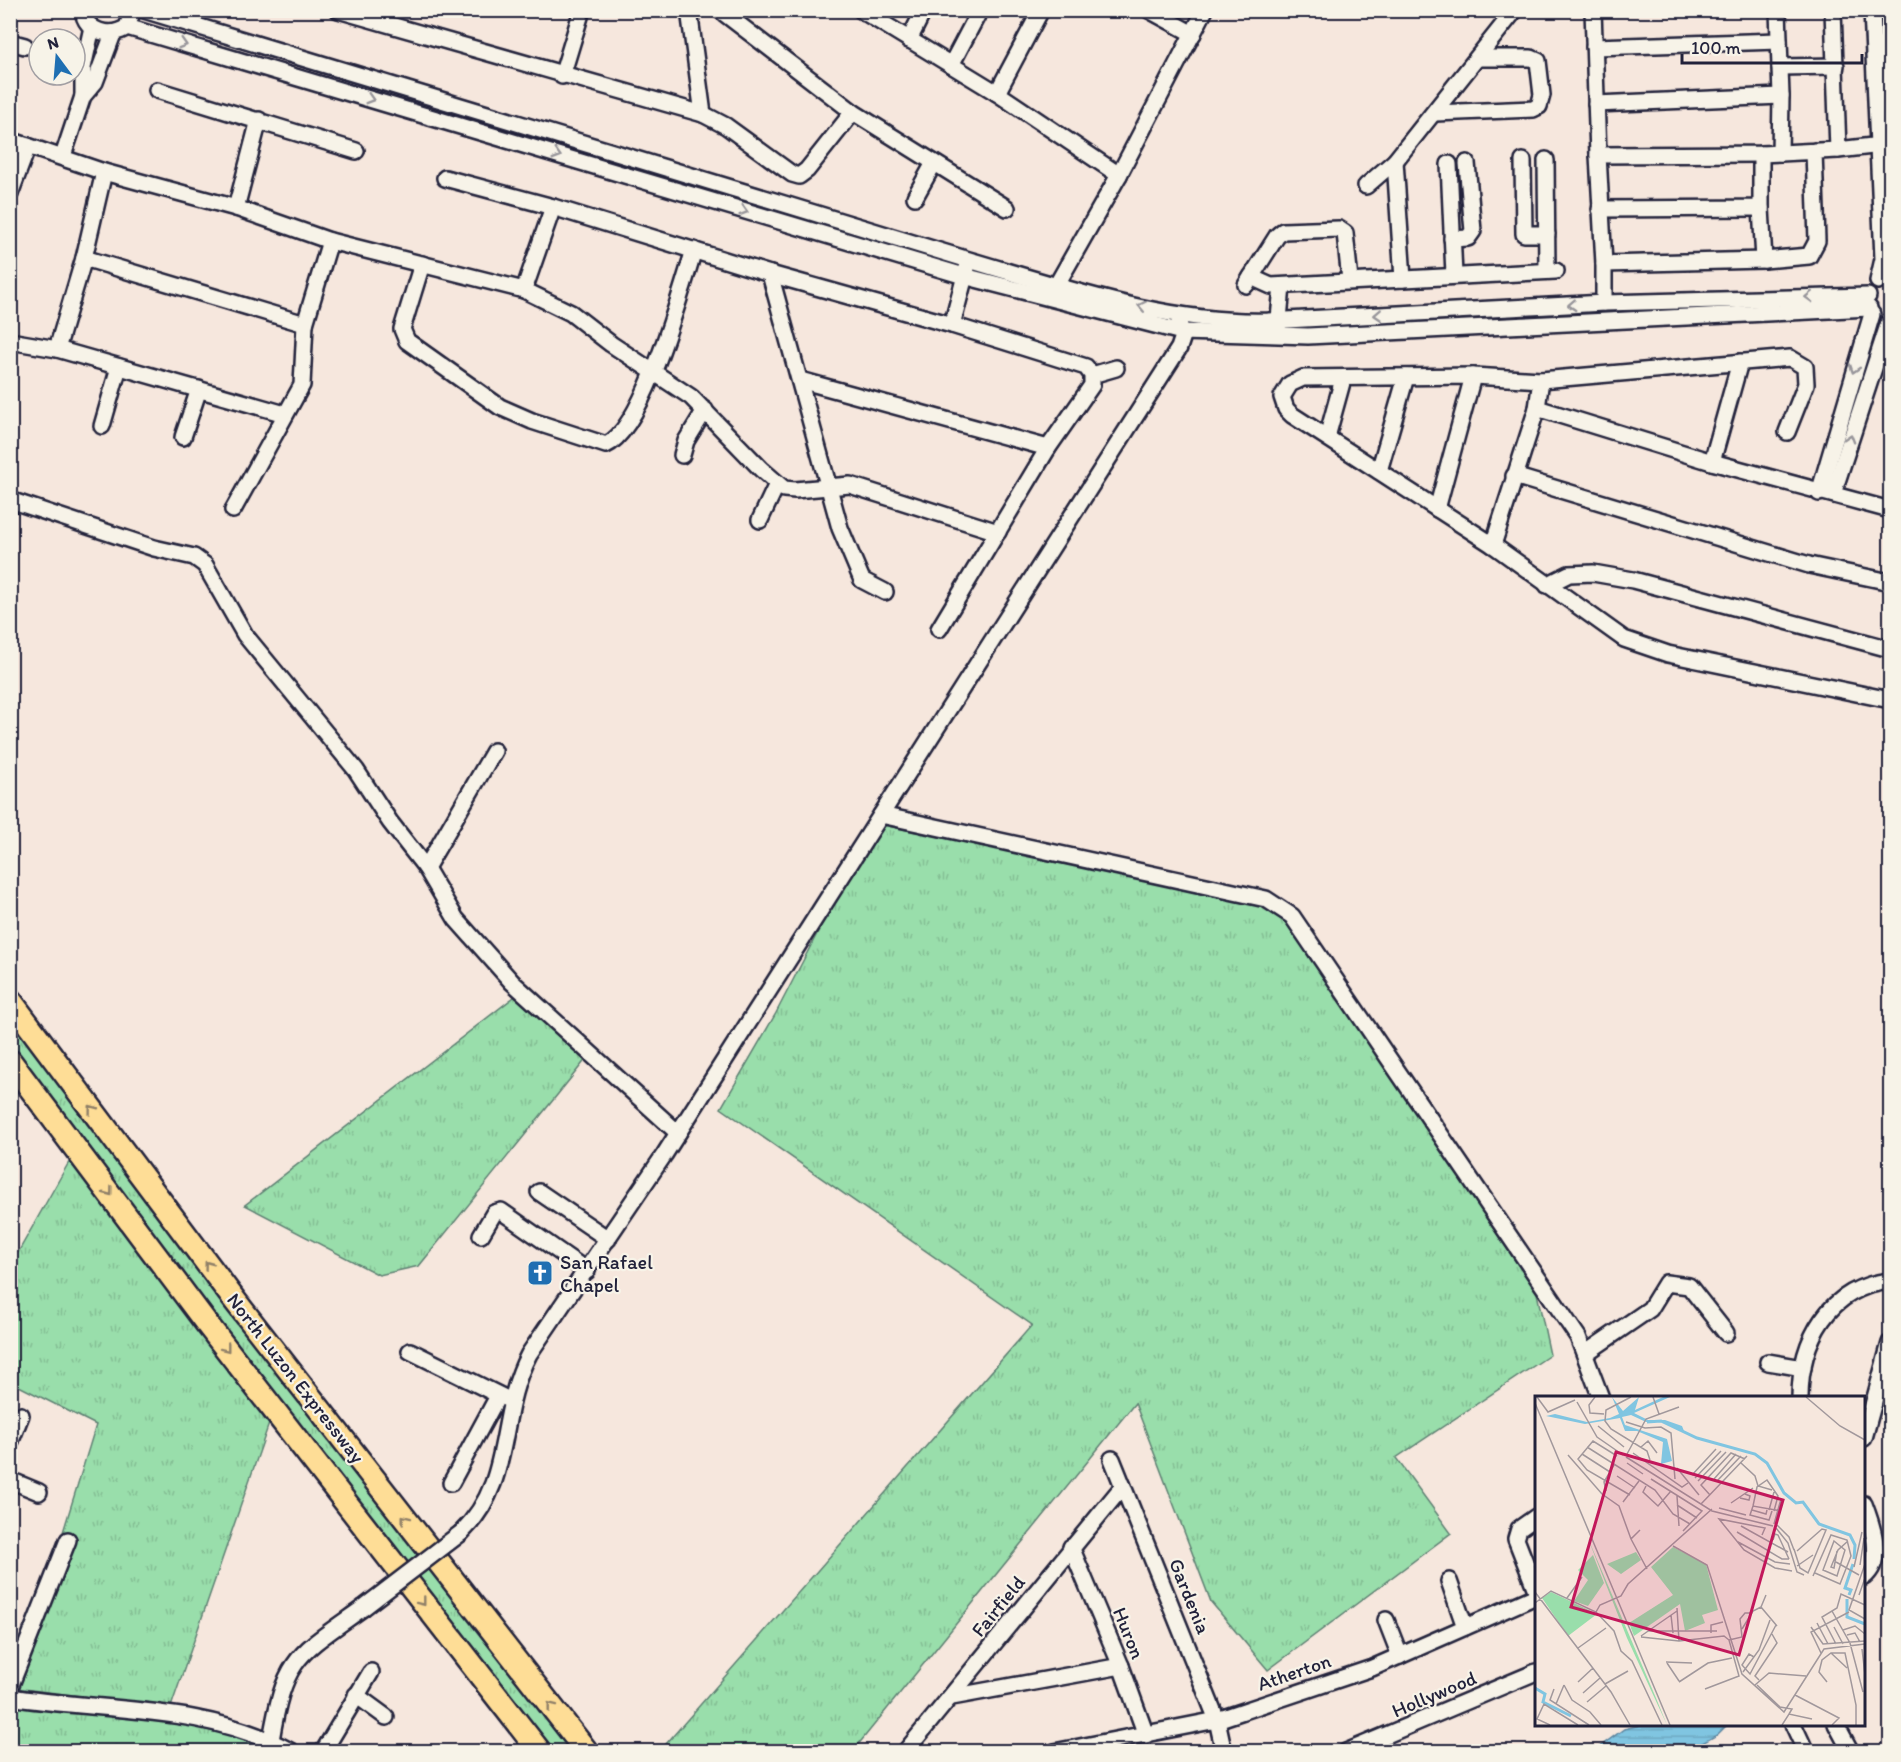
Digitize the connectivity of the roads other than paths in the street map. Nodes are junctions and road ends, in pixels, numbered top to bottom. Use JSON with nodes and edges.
{"nodes":[{"id":1,"x":133,"y":10,"type":"edge"},
{"id":2,"x":144,"y":10,"type":"edge"},
{"id":3,"x":338,"y":10,"type":"edge"},
{"id":4,"x":582,"y":10,"type":"edge"},
{"id":5,"x":688,"y":10,"type":"edge"},
{"id":6,"x":720,"y":10,"type":"edge"},
{"id":7,"x":924,"y":10,"type":"edge"},
{"id":8,"x":980,"y":10,"type":"edge"},
{"id":9,"x":1041,"y":10,"type":"edge"},
{"id":10,"x":1149,"y":10,"type":"edge"},
{"id":11,"x":1205,"y":10,"type":"edge"},
{"id":12,"x":1515,"y":10,"type":"edge"},
{"id":13,"x":1593,"y":10,"type":"edge"},
{"id":14,"x":1778,"y":10,"type":"edge"},
{"id":15,"x":1833,"y":10,"type":"edge"},
{"id":16,"x":1872,"y":10,"type":"edge"},
{"id":17,"x":1881,"y":10,"type":"edge"},
{"id":18,"x":81,"y":11,"type":"edge"},
{"id":19,"x":864,"y":11,"type":"edge"},
{"id":20,"x":373,"y":15,"type":"edge"},
{"id":21,"x":92,"y":27,"type":"junction"},
{"id":22,"x":127,"y":27,"type":"junction"},
{"id":23,"x":112,"y":34,"type":"junction"},
{"id":24,"x":1192,"y":34,"type":"junction"},
{"id":25,"x":909,"y":40,"type":"junction"},
{"id":26,"x":1779,"y":41,"type":"junction"},
{"id":27,"x":1594,"y":47,"type":"junction"},
{"id":28,"x":1479,"y":58,"type":"junction"},
{"id":29,"x":951,"y":66,"type":"junction"},
{"id":30,"x":1836,"y":66,"type":"junction"},
{"id":31,"x":1780,"y":67,"type":"junction"},
{"id":32,"x":562,"y":76,"type":"junction"},
{"id":33,"x":157,"y":90,"type":"dead end"},
{"id":34,"x":997,"y":93,"type":"junction"},
{"id":35,"x":83,"y":96,"type":"junction"},
{"id":36,"x":1781,"y":96,"type":"junction"},
{"id":37,"x":1596,"y":104,"type":"junction"},
{"id":38,"x":853,"y":112,"type":"junction"},
{"id":39,"x":1435,"y":112,"type":"junction"},
{"id":40,"x":703,"y":114,"type":"junction"},
{"id":41,"x":259,"y":120,"type":"junction"},
{"id":42,"x":10,"y":140,"type":"edge"},
{"id":43,"x":1887,"y":145,"type":"edge"},
{"id":44,"x":28,"y":146,"type":"junction"},
{"id":45,"x":1838,"y":150,"type":"junction"},
{"id":46,"x":356,"y":151,"type":"dead end"},
{"id":47,"x":1814,"y":151,"type":"junction"},
{"id":48,"x":1780,"y":153,"type":"junction"},
{"id":49,"x":1761,"y":154,"type":"junction"},
{"id":50,"x":1598,"y":155,"type":"junction"},
{"id":51,"x":63,"y":156,"type":"junction"},
{"id":52,"x":1395,"y":161,"type":"junction"},
{"id":53,"x":934,"y":163,"type":"junction"},
{"id":54,"x":104,"y":172,"type":"junction"},
{"id":55,"x":1119,"y":175,"type":"junction"},
{"id":56,"x":445,"y":178,"type":"dead end"},
{"id":57,"x":1366,"y":186,"type":"dead end"},
{"id":58,"x":10,"y":194,"type":"edge"},
{"id":59,"x":915,"y":197,"type":"dead end"},
{"id":60,"x":553,"y":207,"type":"junction"},
{"id":61,"x":236,"y":208,"type":"junction"},
{"id":62,"x":1007,"y":208,"type":"dead end"},
{"id":63,"x":1761,"y":208,"type":"junction"},
{"id":64,"x":1600,"y":209,"type":"junction"},
{"id":65,"x":1547,"y":234,"type":"junction"},
{"id":66,"x":1452,"y":239,"type":"junction"},
{"id":67,"x":330,"y":240,"type":"junction"},
{"id":68,"x":694,"y":250,"type":"junction"},
{"id":69,"x":84,"y":258,"type":"junction"},
{"id":70,"x":969,"y":260,"type":"junction"},
{"id":71,"x":1764,"y":260,"type":"junction"},
{"id":72,"x":422,"y":264,"type":"junction"},
{"id":73,"x":1604,"y":264,"type":"junction"},
{"id":74,"x":770,"y":274,"type":"junction"},
{"id":75,"x":1454,"y":275,"type":"junction"},
{"id":76,"x":964,"y":276,"type":"junction"},
{"id":77,"x":1403,"y":279,"type":"junction"},
{"id":78,"x":1350,"y":280,"type":"junction"},
{"id":79,"x":1884,"y":280,"type":"edge"},
{"id":80,"x":1277,"y":286,"type":"junction"},
{"id":81,"x":524,"y":290,"type":"junction"},
{"id":82,"x":1053,"y":292,"type":"junction"},
{"id":83,"x":1604,"y":303,"type":"junction"},
{"id":84,"x":1869,"y":306,"type":"junction"},
{"id":85,"x":1176,"y":314,"type":"junction"},
{"id":86,"x":1890,"y":321,"type":"edge"},
{"id":87,"x":305,"y":324,"type":"junction"},
{"id":88,"x":952,"y":325,"type":"junction"},
{"id":89,"x":1273,"y":328,"type":"junction"},
{"id":90,"x":1182,"y":332,"type":"junction"},
{"id":91,"x":10,"y":341,"type":"edge"},
{"id":92,"x":57,"y":349,"type":"junction"},
{"id":93,"x":1740,"y":362,"type":"junction"},
{"id":94,"x":119,"y":367,"type":"junction"},
{"id":95,"x":1116,"y":368,"type":"dead end"},
{"id":96,"x":654,"y":372,"type":"junction"},
{"id":97,"x":1092,"y":375,"type":"junction"},
{"id":98,"x":1473,"y":376,"type":"junction"},
{"id":99,"x":1406,"y":377,"type":"junction"},
{"id":100,"x":1343,"y":379,"type":"junction"},
{"id":101,"x":800,"y":380,"type":"junction"},
{"id":102,"x":1541,"y":380,"type":"junction"},
{"id":103,"x":199,"y":389,"type":"junction"},
{"id":104,"x":1537,"y":408,"type":"junction"},
{"id":105,"x":705,"y":410,"type":"junction"},
{"id":106,"x":285,"y":414,"type":"junction"},
{"id":107,"x":102,"y":426,"type":"dead end"},
{"id":108,"x":1787,"y":432,"type":"dead end"},
{"id":109,"x":183,"y":437,"type":"dead end"},
{"id":110,"x":1327,"y":438,"type":"junction"},
{"id":111,"x":1048,"y":448,"type":"junction"},
{"id":112,"x":682,"y":455,"type":"dead end"},
{"id":113,"x":1712,"y":462,"type":"junction"},
{"id":114,"x":1379,"y":471,"type":"junction"},
{"id":115,"x":1514,"y":476,"type":"junction"},
{"id":116,"x":777,"y":484,"type":"junction"},
{"id":117,"x":828,"y":486,"type":"junction"},
{"id":118,"x":1826,"y":493,"type":"junction"},
{"id":119,"x":10,"y":500,"type":"edge"},
{"id":120,"x":1437,"y":509,"type":"junction"},
{"id":121,"x":233,"y":510,"type":"dead end"},
{"id":122,"x":1890,"y":510,"type":"edge"},
{"id":123,"x":760,"y":520,"type":"dead end"},
{"id":124,"x":998,"y":532,"type":"junction"},
{"id":125,"x":1493,"y":545,"type":"junction"},
{"id":126,"x":1890,"y":582,"type":"edge"},
{"id":127,"x":1547,"y":585,"type":"junction"},
{"id":128,"x":885,"y":592,"type":"dead end"},
{"id":129,"x":939,"y":629,"type":"dead end"},
{"id":130,"x":1890,"y":649,"type":"edge"},
{"id":131,"x":1890,"y":700,"type":"edge"},
{"id":132,"x":494,"y":751,"type":"dead end"},
{"id":133,"x":881,"y":815,"type":"junction"},
{"id":134,"x":426,"y":868,"type":"junction"},
{"id":135,"x":10,"y":1000,"type":"edge"},
{"id":136,"x":10,"y":1061,"type":"edge"},
{"id":137,"x":678,"y":1133,"type":"junction"},
{"id":138,"x":539,"y":1192,"type":"dead end"},
{"id":139,"x":481,"y":1235,"type":"dead end"},
{"id":140,"x":608,"y":1239,"type":"junction"},
{"id":141,"x":587,"y":1271,"type":"junction"},
{"id":142,"x":1890,"y":1281,"type":"edge"},
{"id":143,"x":1726,"y":1333,"type":"dead end"},
{"id":144,"x":1890,"y":1343,"type":"edge"},
{"id":145,"x":410,"y":1351,"type":"dead end"},
{"id":146,"x":1586,"y":1353,"type":"junction"},
{"id":147,"x":1768,"y":1362,"type":"dead end"},
{"id":148,"x":1803,"y":1368,"type":"junction"},
{"id":149,"x":1600,"y":1396,"type":"edge"},
{"id":150,"x":1800,"y":1396,"type":"edge"},
{"id":151,"x":505,"y":1399,"type":"junction"},
{"id":152,"x":21,"y":1415,"type":"dead end"},
{"id":153,"x":1865,"y":1431,"type":"edge"},
{"id":154,"x":10,"y":1443,"type":"edge"},
{"id":155,"x":1112,"y":1459,"type":"dead end"},
{"id":156,"x":10,"y":1480,"type":"edge"},
{"id":157,"x":452,"y":1483,"type":"dead end"},
{"id":158,"x":1123,"y":1486,"type":"junction"},
{"id":159,"x":39,"y":1492,"type":"dead end"},
{"id":160,"x":1865,"y":1511,"type":"edge"},
{"id":161,"x":1535,"y":1518,"type":"edge"},
{"id":162,"x":68,"y":1539,"type":"dead end"},
{"id":163,"x":1071,"y":1547,"type":"junction"},
{"id":164,"x":1865,"y":1574,"type":"edge"},
{"id":165,"x":1449,"y":1581,"type":"dead end"},
{"id":166,"x":1535,"y":1587,"type":"edge"},
{"id":167,"x":1535,"y":1596,"type":"edge"},
{"id":168,"x":1386,"y":1620,"type":"dead end"},
{"id":169,"x":1465,"y":1627,"type":"junction"},
{"id":170,"x":1400,"y":1656,"type":"junction"},
{"id":171,"x":1121,"y":1666,"type":"junction"},
{"id":172,"x":371,"y":1672,"type":"dead end"},
{"id":173,"x":1535,"y":1672,"type":"edge"},
{"id":174,"x":10,"y":1687,"type":"edge"},
{"id":175,"x":356,"y":1695,"type":"junction"},
{"id":176,"x":10,"y":1696,"type":"edge"},
{"id":177,"x":952,"y":1697,"type":"junction"},
{"id":178,"x":386,"y":1717,"type":"dead end"},
{"id":179,"x":1217,"y":1720,"type":"junction"},
{"id":180,"x":1793,"y":1726,"type":"edge"},
{"id":181,"x":1837,"y":1726,"type":"edge"},
{"id":182,"x":1146,"y":1735,"type":"junction"},
{"id":183,"x":270,"y":1740,"type":"junction"},
{"id":184,"x":292,"y":1752,"type":"edge"},
{"id":185,"x":323,"y":1752,"type":"edge"},
{"id":186,"x":540,"y":1752,"type":"edge"},
{"id":187,"x":587,"y":1752,"type":"edge"},
{"id":188,"x":905,"y":1752,"type":"edge"},
{"id":189,"x":1054,"y":1752,"type":"edge"},
{"id":190,"x":1224,"y":1752,"type":"edge"},
{"id":191,"x":1346,"y":1752,"type":"edge"},
{"id":192,"x":1806,"y":1752,"type":"edge"},
{"id":193,"x":1851,"y":1752,"type":"edge"}],
"edges":[{"from":1,"to":22,"type":"street"},
{"from":2,"to":70,"type":"street"},
{"from":3,"to":20,"type":"street"},
{"from":4,"to":32,"type":"street"},
{"from":5,"to":40,"type":"street"},
{"from":6,"to":38,"type":"street"},
{"from":7,"to":25,"type":"street"},
{"from":8,"to":29,"type":"street"},
{"from":9,"to":34,"type":"street"},
{"from":10,"to":24,"type":"street"},
{"from":11,"to":24,"type":"street"},
{"from":12,"to":28,"type":"street"},
{"from":13,"to":27,"type":"street"},
{"from":14,"to":26,"type":"street"},
{"from":15,"to":30,"type":"street"},
{"from":16,"to":43,"type":"street"},
{"from":17,"to":43,"type":"street"},
{"from":18,"to":21,"type":"street"},
{"from":19,"to":25,"type":"street"},
{"from":20,"to":32,"type":"street"},
{"from":21,"to":23,"type":"street"},
{"from":21,"to":35,"type":"street"},
{"from":22,"to":23,"type":"street"},
{"from":22,"to":76,"type":"street","one_way":true},
{"from":23,"to":35,"type":"street"},
{"from":24,"to":55,"type":"street"},
{"from":25,"to":29,"type":"street"},
{"from":26,"to":27,"type":"street"},
{"from":26,"to":31,"type":"street"},
{"from":27,"to":37,"type":"street"},
{"from":28,"to":39,"type":"street"},
{"from":28,"to":39,"type":"street"},
{"from":29,"to":34,"type":"street"},
{"from":30,"to":31,"type":"street"},
{"from":30,"to":45,"type":"street"},
{"from":31,"to":36,"type":"street"},
{"from":32,"to":40,"type":"street"},
{"from":33,"to":41,"type":"street"},
{"from":34,"to":55,"type":"street"},
{"from":35,"to":51,"type":"street"},
{"from":36,"to":37,"type":"street"},
{"from":36,"to":48,"type":"street"},
{"from":37,"to":50,"type":"street"},
{"from":38,"to":40,"type":"street"},
{"from":38,"to":53,"type":"street"},
{"from":39,"to":52,"type":"street"},
{"from":41,"to":46,"type":"street"},
{"from":41,"to":61,"type":"street"},
{"from":42,"to":44,"type":"street"},
{"from":43,"to":45,"type":"street"},
{"from":43,"to":79,"type":"street"},
{"from":44,"to":51,"type":"street"},
{"from":44,"to":58,"type":"street"},
{"from":45,"to":47,"type":"street"},
{"from":47,"to":48,"type":"street"},
{"from":47,"to":71,"type":"street"},
{"from":48,"to":49,"type":"street"},
{"from":49,"to":50,"type":"street"},
{"from":49,"to":63,"type":"street"},
{"from":50,"to":64,"type":"street"},
{"from":51,"to":54,"type":"street"},
{"from":52,"to":57,"type":"street"},
{"from":52,"to":77,"type":"street"},
{"from":53,"to":59,"type":"street"},
{"from":53,"to":62,"type":"street"},
{"from":54,"to":61,"type":"street"},
{"from":54,"to":69,"type":"street"},
{"from":55,"to":82,"type":"street"},
{"from":56,"to":60,"type":"street"},
{"from":60,"to":68,"type":"street"},
{"from":60,"to":81,"type":"street"},
{"from":61,"to":67,"type":"street"},
{"from":63,"to":64,"type":"street"},
{"from":63,"to":71,"type":"street"},
{"from":64,"to":73,"type":"street"},
{"from":65,"to":65,"type":"street"},
{"from":65,"to":75,"type":"street"},
{"from":66,"to":66,"type":"street"},
{"from":66,"to":75,"type":"street"},
{"from":67,"to":72,"type":"street"},
{"from":67,"to":87,"type":"street"},
{"from":68,"to":74,"type":"street"},
{"from":68,"to":96,"type":"street"},
{"from":69,"to":87,"type":"street"},
{"from":69,"to":92,"type":"street"},
{"from":70,"to":76,"type":"street"},
{"from":70,"to":82,"type":"street"},
{"from":71,"to":73,"type":"street"},
{"from":72,"to":81,"type":"street"},
{"from":72,"to":96,"type":"street"},
{"from":73,"to":83,"type":"street"},
{"from":74,"to":88,"type":"street"},
{"from":74,"to":101,"type":"street"},
{"from":75,"to":77,"type":"street"},
{"from":76,"to":82,"type":"street"},
{"from":76,"to":88,"type":"street"},
{"from":77,"to":78,"type":"street"},
{"from":78,"to":80,"type":"street"},
{"from":78,"to":80,"type":"street"},
{"from":79,"to":84,"type":"street"},
{"from":80,"to":89,"type":"street"},
{"from":81,"to":96,"type":"street"},
{"from":85,"to":82,"type":"street","one_way":true},
{"from":82,"to":90,"type":"street"},
{"from":84,"to":83,"type":"street","one_way":true},
{"from":83,"to":89,"type":"street","one_way":true},
{"from":84,"to":86,"type":"street"},
{"from":84,"to":89,"type":"street"},
{"from":84,"to":118,"type":"street","one_way":true},
{"from":85,"to":89,"type":"street"},
{"from":85,"to":90,"type":"street"},
{"from":118,"to":86,"type":"street","one_way":true},
{"from":87,"to":106,"type":"street"},
{"from":88,"to":97,"type":"street"},
{"from":89,"to":90,"type":"street"},
{"from":90,"to":133,"type":"street"},
{"from":91,"to":92,"type":"street"},
{"from":92,"to":94,"type":"street"},
{"from":93,"to":102,"type":"street"},
{"from":93,"to":108,"type":"street"},
{"from":93,"to":113,"type":"street"},
{"from":94,"to":103,"type":"street"},
{"from":94,"to":107,"type":"street"},
{"from":95,"to":97,"type":"street"},
{"from":96,"to":105,"type":"street"},
{"from":97,"to":111,"type":"street"},
{"from":98,"to":99,"type":"street"},
{"from":98,"to":102,"type":"street"},
{"from":98,"to":120,"type":"street"},
{"from":99,"to":100,"type":"street"},
{"from":99,"to":114,"type":"street"},
{"from":100,"to":110,"type":"street"},
{"from":100,"to":110,"type":"street"},
{"from":101,"to":111,"type":"street"},
{"from":101,"to":117,"type":"street"},
{"from":102,"to":104,"type":"street"},
{"from":103,"to":106,"type":"street"},
{"from":103,"to":109,"type":"street"},
{"from":104,"to":113,"type":"street"},
{"from":104,"to":115,"type":"street"},
{"from":105,"to":112,"type":"street"},
{"from":105,"to":116,"type":"street"},
{"from":106,"to":121,"type":"street"},
{"from":110,"to":114,"type":"street"},
{"from":111,"to":124,"type":"street"},
{"from":113,"to":118,"type":"street"},
{"from":114,"to":120,"type":"street"},
{"from":115,"to":125,"type":"street"},
{"from":115,"to":126,"type":"street"},
{"from":116,"to":117,"type":"street"},
{"from":116,"to":123,"type":"street"},
{"from":117,"to":124,"type":"street"},
{"from":117,"to":128,"type":"street"},
{"from":118,"to":122,"type":"street"},
{"from":119,"to":134,"type":"street"},
{"from":120,"to":125,"type":"street"},
{"from":124,"to":129,"type":"street"},
{"from":125,"to":127,"type":"street"},
{"from":127,"to":130,"type":"street"},
{"from":127,"to":131,"type":"street"},
{"from":132,"to":134,"type":"street"},
{"from":133,"to":137,"type":"street"},
{"from":133,"to":146,"type":"street"},
{"from":134,"to":137,"type":"street"},
{"from":187,"to":135,"type":"highway","name":"North Luzon Expressway","one_way":true},
{"from":136,"to":186,"type":"highway","name":"North Luzon Expressway","one_way":true},
{"from":137,"to":140,"type":"street"},
{"from":138,"to":140,"type":"street"},
{"from":139,"to":141,"type":"street"},
{"from":140,"to":141,"type":"street"},
{"from":141,"to":151,"type":"street"},
{"from":142,"to":148,"type":"street"},
{"from":143,"to":146,"type":"street"},
{"from":144,"to":153,"type":"street"},
{"from":145,"to":151,"type":"street"},
{"from":146,"to":149,"type":"street"},
{"from":147,"to":148,"type":"street"},
{"from":148,"to":150,"type":"street"},
{"from":151,"to":157,"type":"street"},
{"from":151,"to":183,"type":"street","bridge":true},
{"from":152,"to":154,"type":"street"},
{"from":155,"to":158,"type":"street","name":"Gardenia"},
{"from":156,"to":159,"type":"street"},
{"from":158,"to":163,"type":"street","name":"Fairfield"},
{"from":158,"to":179,"type":"street","name":"Gardenia"},
{"from":160,"to":164,"type":"street"},
{"from":161,"to":166,"type":"street"},
{"from":162,"to":174,"type":"street"},
{"from":163,"to":171,"type":"street","name":"Huron"},
{"from":163,"to":177,"type":"street","name":"Fairfield"},
{"from":165,"to":169,"type":"street"},
{"from":167,"to":169,"type":"street","name":"Atherton"},
{"from":168,"to":170,"type":"street"},
{"from":169,"to":170,"type":"street","name":"Atherton"},
{"from":170,"to":179,"type":"street","name":"Atherton"},
{"from":171,"to":177,"type":"street"},
{"from":171,"to":182,"type":"street","name":"Huron"},
{"from":172,"to":175,"type":"street"},
{"from":173,"to":191,"type":"street","name":"Hollywood"},
{"from":175,"to":178,"type":"street"},
{"from":175,"to":185,"type":"street"},
{"from":176,"to":183,"type":"street"},
{"from":177,"to":188,"type":"street","name":"Fairfield"},
{"from":179,"to":182,"type":"street","name":"Atherton"},
{"from":179,"to":190,"type":"street","name":"Gardenia"},
{"from":180,"to":192,"type":"street"},
{"from":181,"to":193,"type":"street"},
{"from":182,"to":189,"type":"street","name":"Atherton"},
{"from":183,"to":184,"type":"street"}]}
